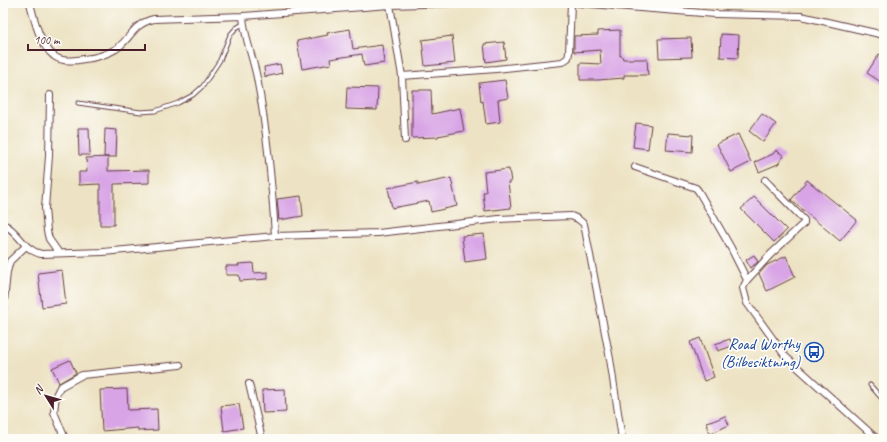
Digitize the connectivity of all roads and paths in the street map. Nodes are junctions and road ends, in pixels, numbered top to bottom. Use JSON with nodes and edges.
{"nodes":[{"id":1,"x":30,"y":3,"type":"edge"},
{"id":2,"x":454,"y":3,"type":"edge"},
{"id":3,"x":571,"y":3,"type":"edge"},
{"id":4,"x":578,"y":3,"type":"edge"},
{"id":5,"x":390,"y":5,"type":"junction"},
{"id":6,"x":243,"y":16,"type":"junction"},
{"id":7,"x":243,"y":24,"type":"junction"},
{"id":8,"x":884,"y":35,"type":"edge"},
{"id":9,"x":402,"y":76,"type":"junction"},
{"id":10,"x":50,"y":95,"type":"dead end"},
{"id":11,"x":78,"y":103,"type":"dead end"},
{"id":12,"x":405,"y":140,"type":"dead end"},
{"id":13,"x":635,"y":167,"type":"dead end"},
{"id":14,"x":765,"y":180,"type":"dead end"},
{"id":15,"x":3,"y":224,"type":"edge"},
{"id":16,"x":276,"y":236,"type":"junction"},
{"id":17,"x":26,"y":246,"type":"junction"},
{"id":18,"x":59,"y":253,"type":"junction"},
{"id":19,"x":747,"y":280,"type":"junction"},
{"id":20,"x":3,"y":311,"type":"edge"},
{"id":21,"x":180,"y":365,"type":"dead end"},
{"id":22,"x":249,"y":384,"type":"dead end"},
{"id":23,"x":870,"y":385,"type":"dead end"},
{"id":24,"x":884,"y":401,"type":"edge"},
{"id":25,"x":65,"y":439,"type":"edge"},
{"id":26,"x":262,"y":439,"type":"edge"},
{"id":27,"x":622,"y":439,"type":"edge"},
{"id":28,"x":877,"y":439,"type":"edge"}],
"edges":[{"from":1,"to":6,"type":"street"},
{"from":2,"to":5,"type":"street"},
{"from":3,"to":9,"type":"street"},
{"from":4,"to":8,"type":"street"},
{"from":5,"to":6,"type":"street"},
{"from":5,"to":9,"type":"street"},
{"from":6,"to":7,"type":"street"},
{"from":7,"to":11,"type":"lane"},
{"from":7,"to":16,"type":"street"},
{"from":9,"to":12,"type":"street"},
{"from":10,"to":18,"type":"street"},
{"from":13,"to":19,"type":"street"},
{"from":14,"to":19,"type":"street"},
{"from":15,"to":17,"type":"street"},
{"from":16,"to":18,"type":"street"},
{"from":16,"to":27,"type":"street"},
{"from":17,"to":18,"type":"street"},
{"from":17,"to":20,"type":"street"},
{"from":19,"to":28,"type":"street"},
{"from":21,"to":25,"type":"street"},
{"from":22,"to":26,"type":"street"},
{"from":23,"to":24,"type":"lane"}]}
